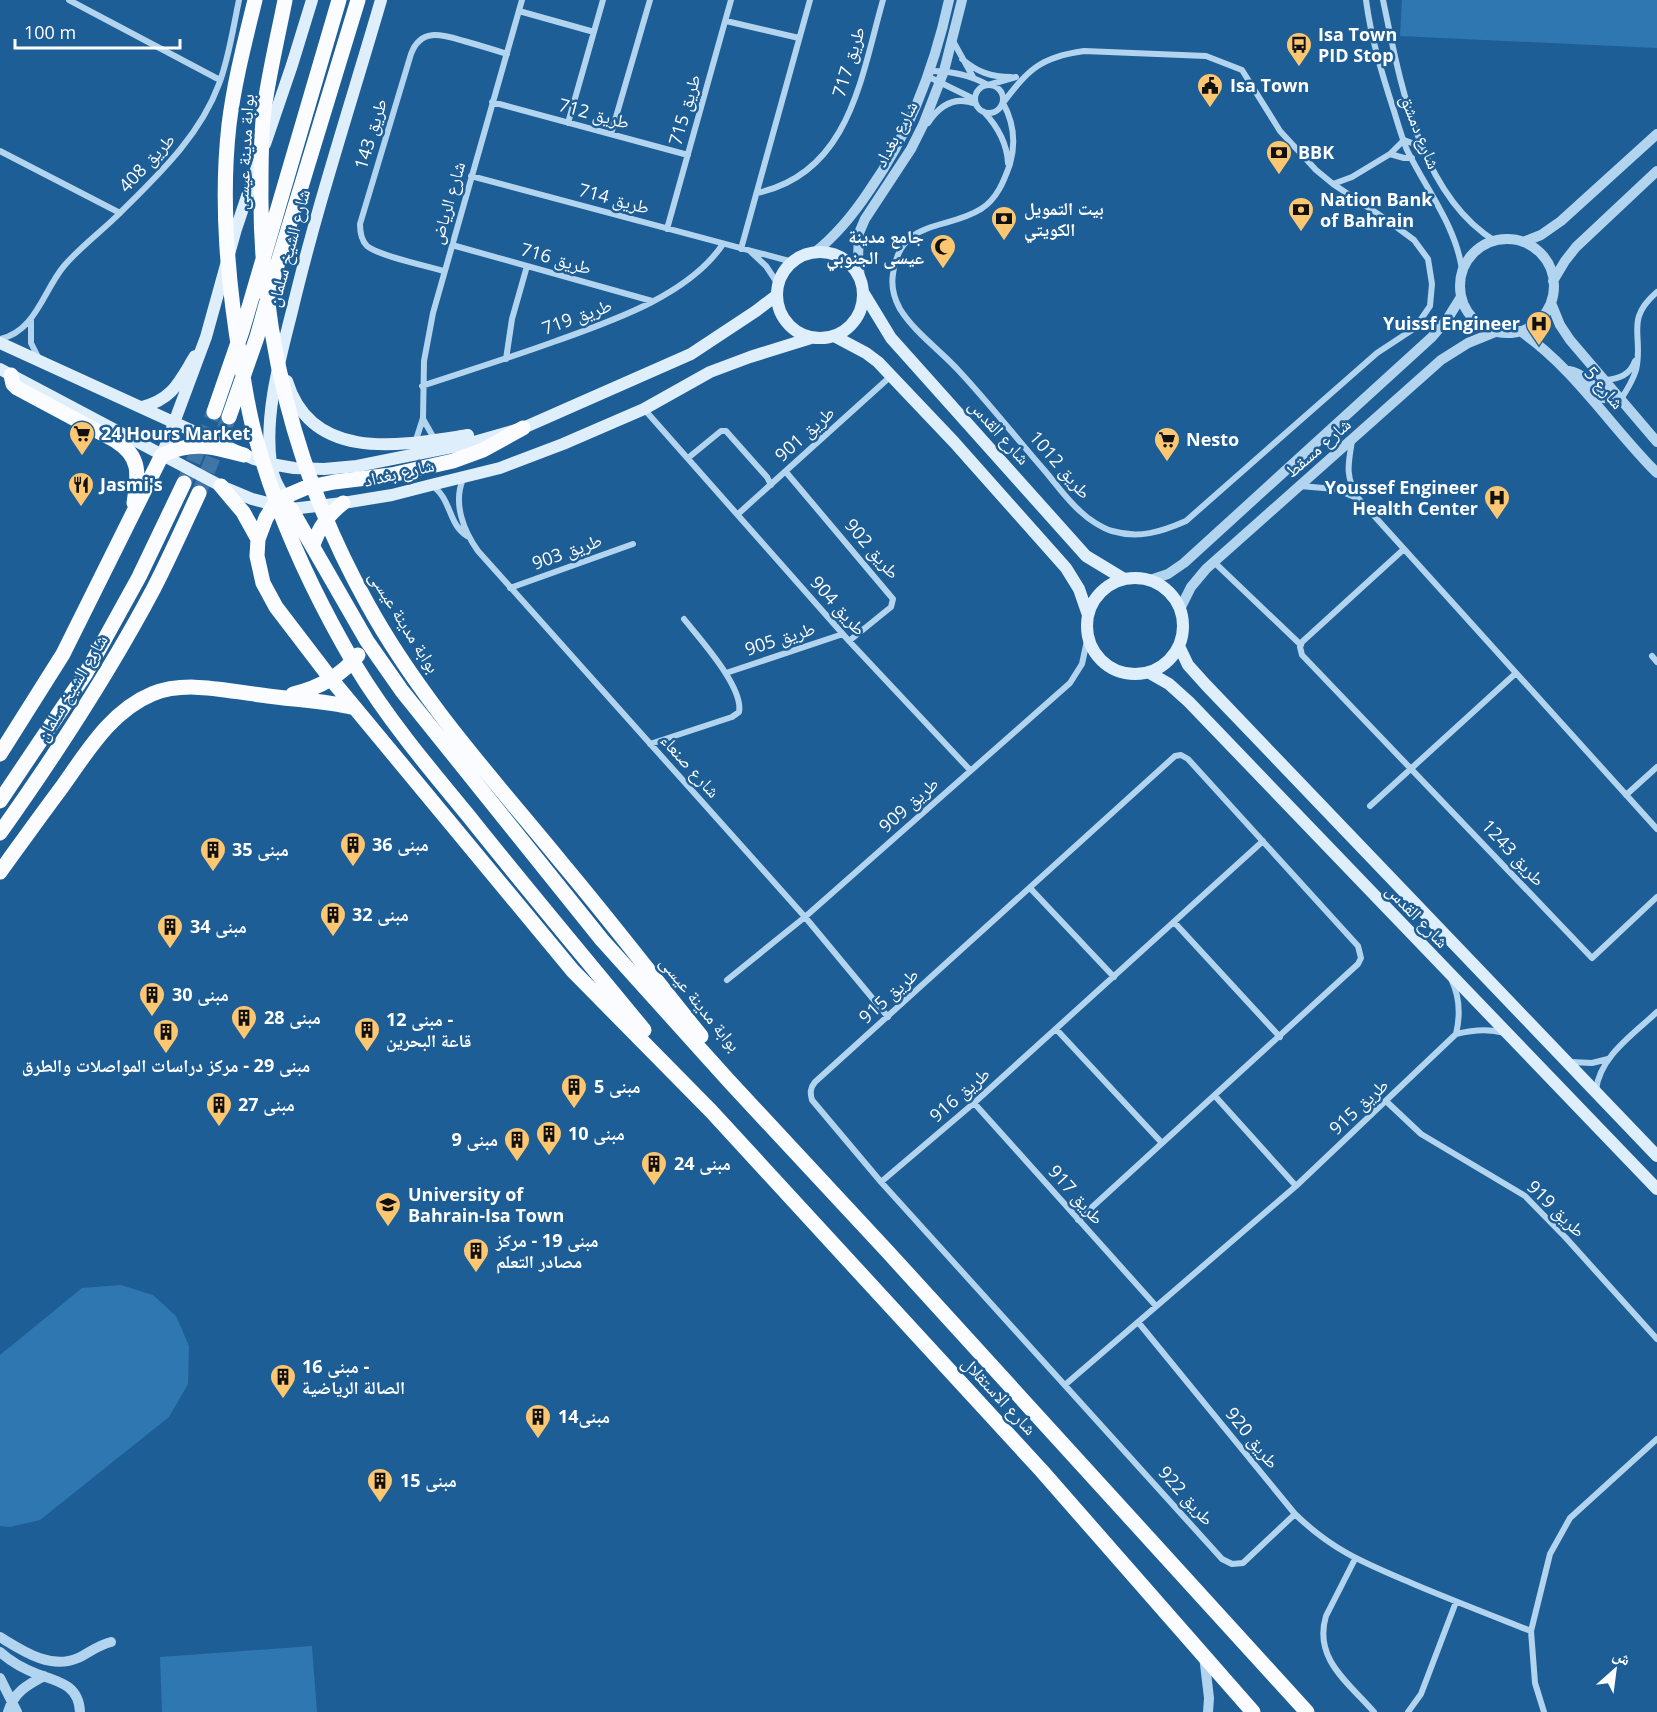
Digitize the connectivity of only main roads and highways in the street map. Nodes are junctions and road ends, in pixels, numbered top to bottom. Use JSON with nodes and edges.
{"nodes":[{"id":1,"x":255,"y":0,"type":"edge"},
{"id":2,"x":285,"y":0,"type":"edge"},
{"id":3,"x":312,"y":0,"type":"edge"},
{"id":4,"x":339,"y":0,"type":"edge"},
{"id":5,"x":358,"y":0,"type":"edge"},
{"id":6,"x":381,"y":0,"type":"edge"},
{"id":7,"x":778,"y":290,"type":"junction"},
{"id":8,"x":863,"y":292,"type":"junction"},
{"id":9,"x":834,"y":336,"type":"junction"},
{"id":10,"x":206,"y":338,"type":"junction"},
{"id":11,"x":811,"y":338,"type":"junction"},
{"id":12,"x":0,"y":344,"type":"edge"},
{"id":13,"x":283,"y":348,"type":"junction"},
{"id":14,"x":5,"y":373,"type":"edge"},
{"id":15,"x":142,"y":407,"type":"junction"},
{"id":16,"x":214,"y":412,"type":"tunnel mouth"},
{"id":17,"x":229,"y":417,"type":"tunnel mouth"},
{"id":18,"x":175,"y":422,"type":"junction"},
{"id":19,"x":523,"y":428,"type":"junction"},
{"id":20,"x":168,"y":447,"type":"junction"},
{"id":21,"x":244,"y":455,"type":"junction"},
{"id":22,"x":271,"y":464,"type":"junction"},
{"id":23,"x":185,"y":475,"type":"junction"},
{"id":24,"x":221,"y":486,"type":"junction"},
{"id":25,"x":199,"y":493,"type":"tunnel mouth"},
{"id":26,"x":343,"y":503,"type":"junction"},
{"id":27,"x":283,"y":504,"type":"junction"},
{"id":28,"x":131,"y":520,"type":"junction"},
{"id":29,"x":258,"y":539,"type":"junction"},
{"id":30,"x":313,"y":545,"type":"junction"},
{"id":31,"x":1124,"y":579,"type":"junction"},
{"id":32,"x":1088,"y":615,"type":"junction"},
{"id":33,"x":367,"y":641,"type":"junction"},
{"id":34,"x":1179,"y":645,"type":"junction"},
{"id":35,"x":1148,"y":672,"type":"junction"},
{"id":36,"x":331,"y":679,"type":"junction"},
{"id":37,"x":278,"y":698,"type":"junction"},
{"id":38,"x":355,"y":708,"type":"junction"},
{"id":39,"x":0,"y":754,"type":"edge"},
{"id":40,"x":0,"y":801,"type":"edge"},
{"id":41,"x":0,"y":833,"type":"edge"},
{"id":42,"x":0,"y":872,"type":"edge"},
{"id":43,"x":711,"y":1111,"type":"junction"},
{"id":44,"x":793,"y":1151,"type":"junction"},
{"id":45,"x":1657,"y":1156,"type":"edge"},
{"id":46,"x":1657,"y":1189,"type":"edge"},
{"id":47,"x":1253,"y":1712,"type":"edge"},
{"id":48,"x":1307,"y":1712,"type":"edge"}],
"edges":[{"from":1,"to":43,"type":"main road","name":"بوابة مدينة عيسى"},
{"from":2,"to":44,"type":"main road","name":"بوابة مدينة عيسى"},
{"from":3,"to":10,"type":"main road"},
{"from":4,"to":16,"type":"main road","name":"شارع الشيخ سلمان"},
{"from":5,"to":17,"type":"main road","name":"شارع الشيخ سلمان"},
{"from":6,"to":13,"type":"main road","name":"شارع الشيخ سلمان"},
{"from":7,"to":8,"type":"main road"},
{"from":7,"to":11,"type":"main road"},
{"from":7,"to":19,"type":"main road","name":"شارع بغداد"},
{"from":8,"to":9,"type":"main road"},
{"from":8,"to":31,"type":"main road","name":"شارع القدس"},
{"from":9,"to":11,"type":"main road"},
{"from":9,"to":32,"type":"main road"},
{"from":10,"to":15,"type":"main road"},
{"from":10,"to":18,"type":"main road"},
{"from":11,"to":26,"type":"main road","name":"شارع بغداد"},
{"from":12,"to":15,"type":"main road","name":"شارع بغداد"},
{"from":13,"to":19,"type":"main road"},
{"from":13,"to":22,"type":"main road","name":"شارع الشيخ سلمان"},
{"from":14,"to":20,"type":"main road"},
{"from":14,"to":28,"type":"main road"},
{"from":15,"to":18,"type":"main road","name":"شارع بغداد"},
{"from":18,"to":20,"type":"main road"},
{"from":18,"to":21,"type":"main road","name":"شارع بغداد"},
{"from":19,"to":22,"type":"main road","name":"شارع بغداد"},
{"from":19,"to":27,"type":"main road"},
{"from":20,"to":21,"type":"main road"},
{"from":20,"to":23,"type":"main road"},
{"from":20,"to":28,"type":"main road"},
{"from":21,"to":22,"type":"main road","name":"شارع بغداد"},
{"from":22,"to":27,"type":"main road","name":"شارع الشيخ سلمان"},
{"from":23,"to":24,"type":"main road","name":"شارع بغداد"},
{"from":23,"to":40,"type":"main road","name":"شارع الشيخ سلمان"},
{"from":24,"to":27,"type":"main road","name":"شارع بغداد"},
{"from":24,"to":29,"type":"main road"},
{"from":25,"to":41,"type":"main road","name":"شارع الشيخ سلمان"},
{"from":26,"to":27,"type":"main road","name":"شارع بغداد"},
{"from":26,"to":30,"type":"main road"},
{"from":27,"to":29,"type":"main road"},
{"from":27,"to":30,"type":"main road"},
{"from":28,"to":39,"type":"main road"},
{"from":29,"to":36,"type":"main road"},
{"from":30,"to":33,"type":"main road"},
{"from":31,"to":32,"type":"main road"},
{"from":31,"to":34,"type":"main road"},
{"from":32,"to":35,"type":"main road"},
{"from":33,"to":36,"type":"main road"},
{"from":33,"to":44,"type":"main road"},
{"from":34,"to":35,"type":"main road"},
{"from":34,"to":45,"type":"main road","name":"شارع القدس"},
{"from":35,"to":46,"type":"main road","name":"شارع القدس"},
{"from":36,"to":37,"type":"main road"},
{"from":36,"to":38,"type":"main road"},
{"from":37,"to":38,"type":"main road"},
{"from":37,"to":42,"type":"main road"},
{"from":38,"to":43,"type":"main road"},
{"from":43,"to":47,"type":"main road","name":"شارع الاستقلال"},
{"from":44,"to":48,"type":"main road","name":"شارع الاستقلال"}]}
